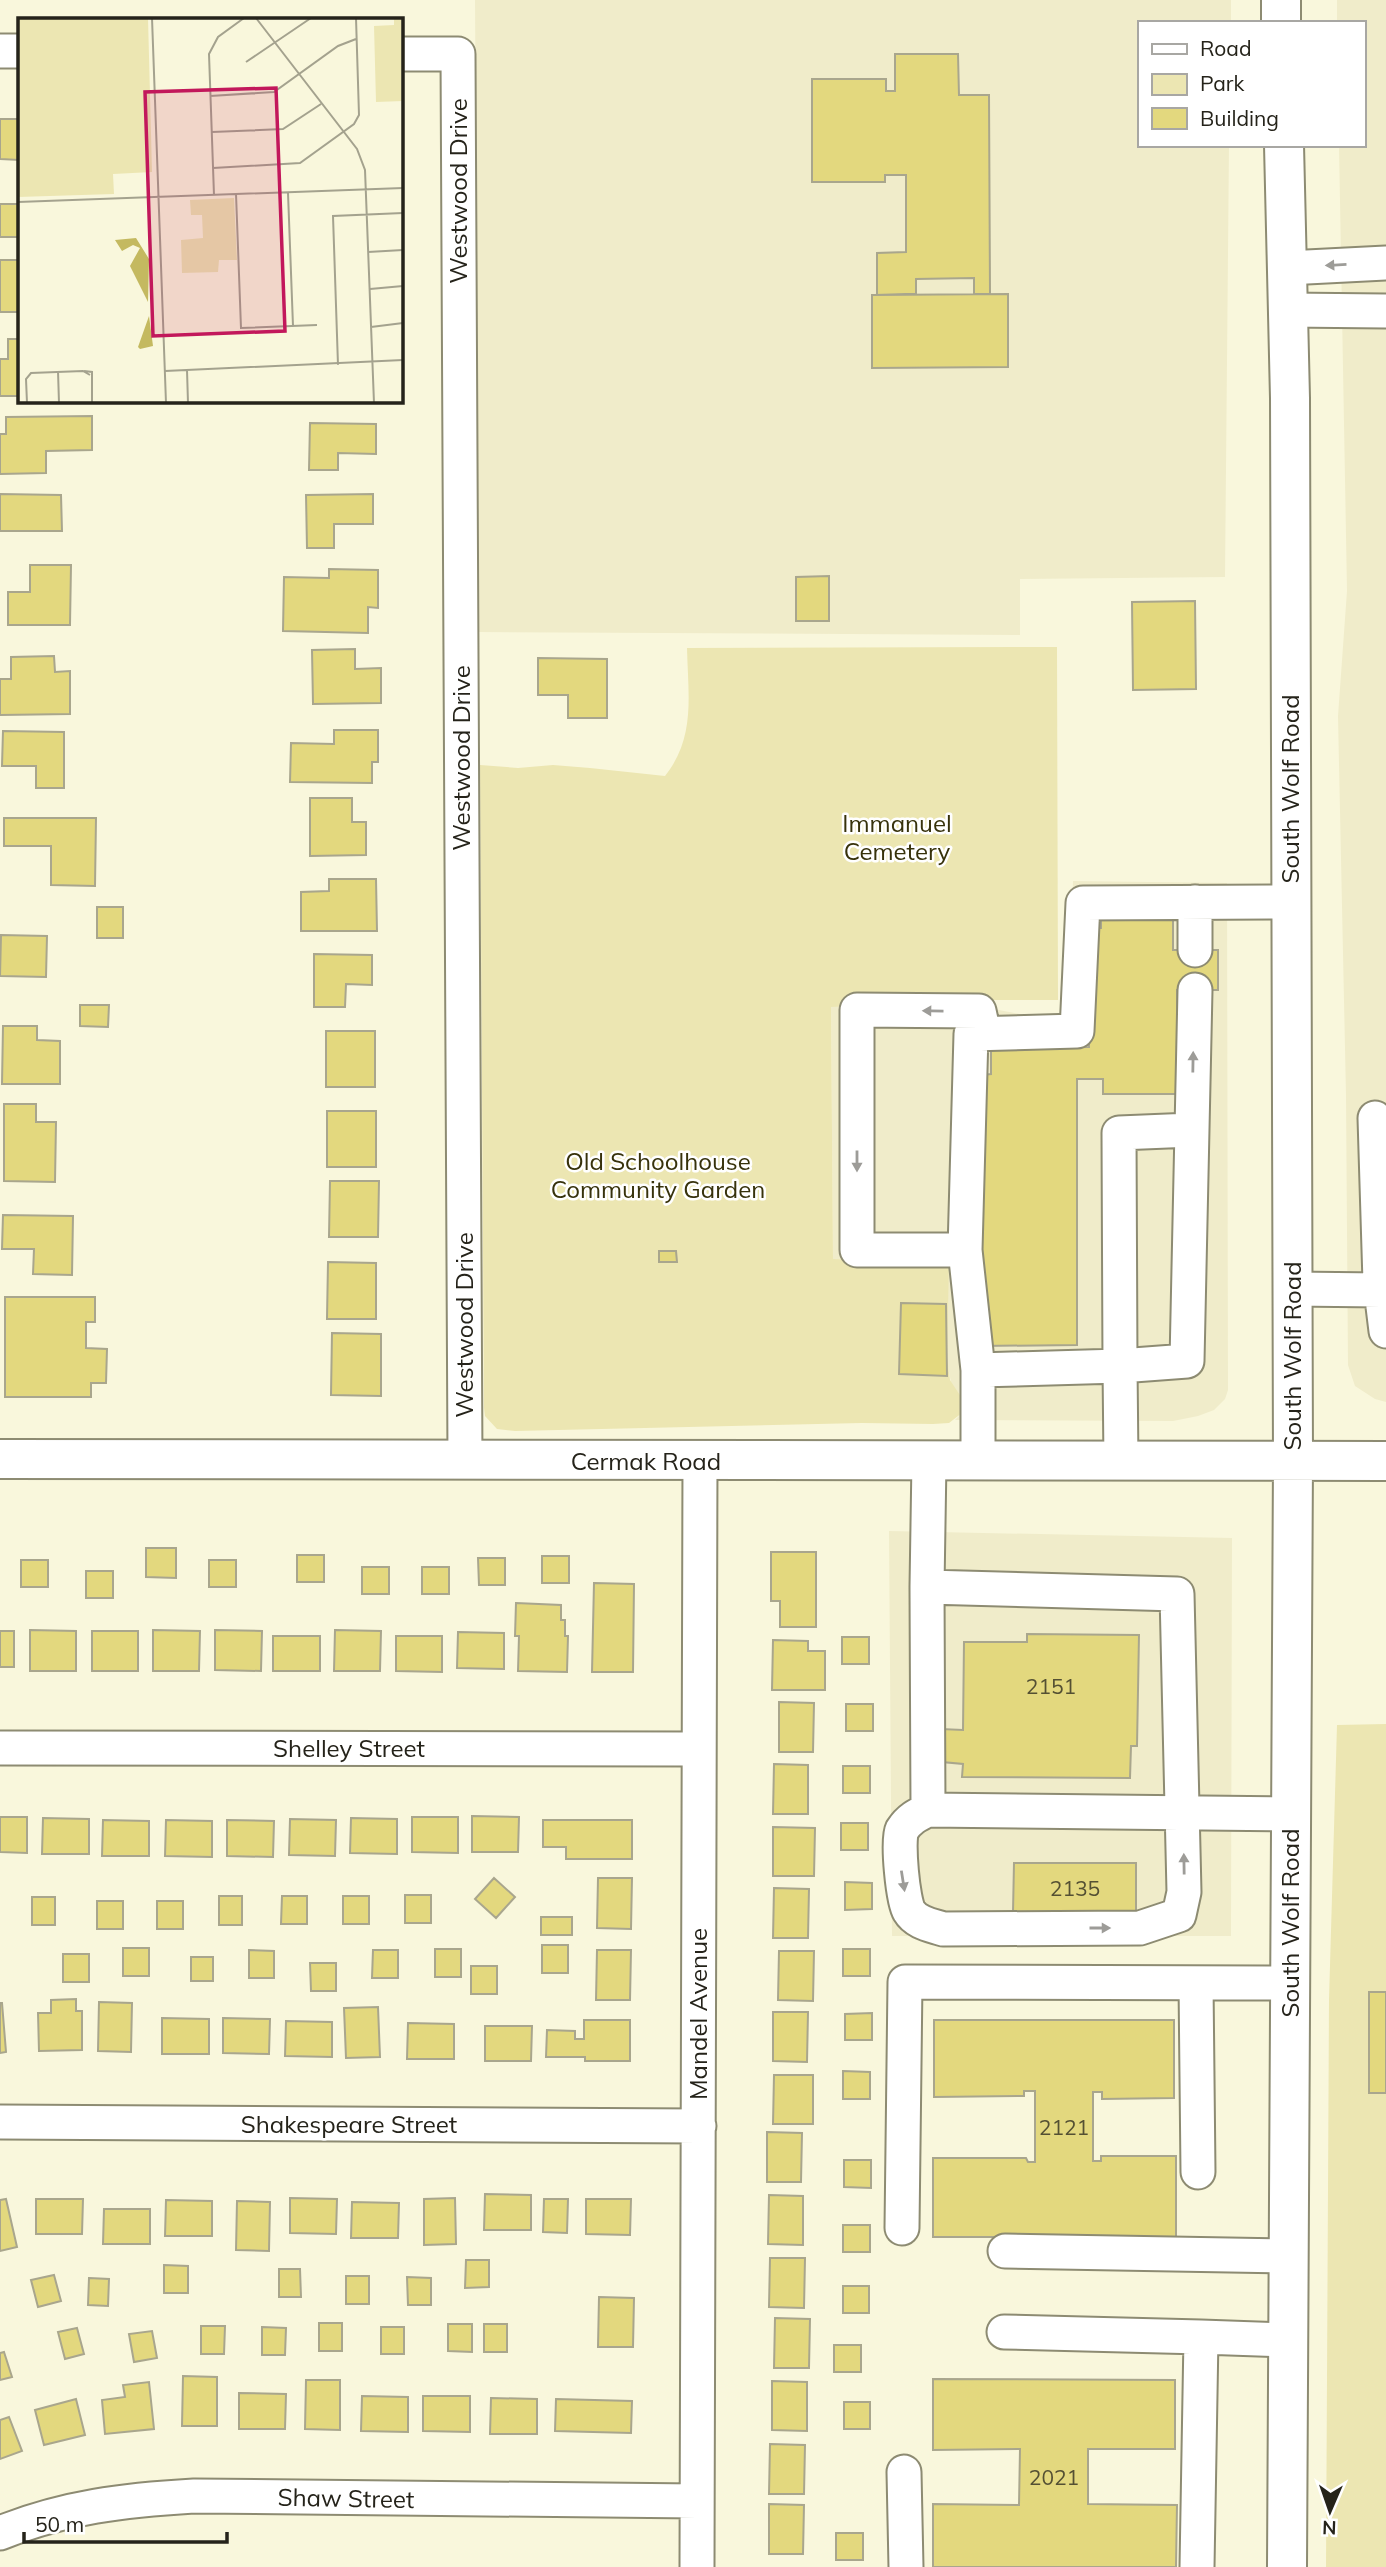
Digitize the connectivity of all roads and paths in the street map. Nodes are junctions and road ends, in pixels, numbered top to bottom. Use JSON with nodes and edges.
{"nodes":[{"id":1,"x":1281,"y":0,"type":"edge"},
{"id":2,"x":1281,"y":21,"type":"edge"},
{"id":3,"x":0,"y":51,"type":"edge"},
{"id":4,"x":18,"y":51,"type":"edge"},
{"id":5,"x":402,"y":54,"type":"edge"},
{"id":6,"x":1284,"y":147,"type":"edge"},
{"id":7,"x":1386,"y":263,"type":"edge"},
{"id":8,"x":1287,"y":268,"type":"junction"},
{"id":9,"x":1287,"y":310,"type":"junction"},
{"id":10,"x":1386,"y":311,"type":"edge"},
{"id":11,"x":1195,"y":902,"type":"junction"},
{"id":12,"x":1290,"y":902,"type":"junction"},
{"id":13,"x":1195,"y":950,"type":"dead end"},
{"id":14,"x":1195,"y":990,"type":"dead end"},
{"id":15,"x":984,"y":1034,"type":"junction"},
{"id":16,"x":1376,"y":1118,"type":"dead end"},
{"id":17,"x":1192,"y":1130,"type":"junction"},
{"id":18,"x":965,"y":1250,"type":"junction"},
{"id":19,"x":1382,"y":1285,"type":"edge"},
{"id":20,"x":1292,"y":1289,"type":"junction"},
{"id":21,"x":1386,"y":1331,"type":"edge"},
{"id":22,"x":1120,"y":1366,"type":"junction"},
{"id":23,"x":978,"y":1370,"type":"junction"},
{"id":24,"x":0,"y":1459,"type":"edge"},
{"id":25,"x":465,"y":1461,"type":"junction"},
{"id":26,"x":701,"y":1461,"type":"junction"},
{"id":27,"x":929,"y":1461,"type":"junction"},
{"id":28,"x":978,"y":1461,"type":"junction"},
{"id":29,"x":1293,"y":1461,"type":"junction"},
{"id":30,"x":1386,"y":1461,"type":"edge"},
{"id":31,"x":1121,"y":1462,"type":"junction"},
{"id":32,"x":927,"y":1587,"type":"junction"},
{"id":33,"x":0,"y":1748,"type":"edge"},
{"id":34,"x":698,"y":1749,"type":"junction"},
{"id":35,"x":928,"y":1810,"type":"junction"},
{"id":36,"x":1183,"y":1813,"type":"junction"},
{"id":37,"x":1291,"y":1814,"type":"junction"},
{"id":38,"x":1196,"y":1983,"type":"junction"},
{"id":39,"x":1290,"y":1983,"type":"junction"},
{"id":40,"x":0,"y":2122,"type":"edge"},
{"id":41,"x":698,"y":2126,"type":"junction"},
{"id":42,"x":1198,"y":2172,"type":"dead end"},
{"id":43,"x":902,"y":2228,"type":"dead end"},
{"id":44,"x":1005,"y":2251,"type":"dead end"},
{"id":45,"x":1289,"y":2256,"type":"junction"},
{"id":46,"x":1004,"y":2332,"type":"dead end"},
{"id":47,"x":1201,"y":2337,"type":"junction"},
{"id":48,"x":1288,"y":2340,"type":"junction"},
{"id":49,"x":904,"y":2472,"type":"dead end"},
{"id":50,"x":697,"y":2501,"type":"junction"},
{"id":51,"x":0,"y":2533,"type":"edge"},
{"id":52,"x":697,"y":2567,"type":"edge"},
{"id":53,"x":905,"y":2567,"type":"edge"},
{"id":54,"x":1197,"y":2567,"type":"edge"},
{"id":55,"x":1287,"y":2567,"type":"edge"}],
"edges":[{"from":1,"to":2,"type":"main road"},
{"from":3,"to":4,"type":"street"},
{"from":5,"to":25,"type":"street","name":"Westwood Drive"},
{"from":6,"to":8,"type":"main road","name":"South Wolf Road"},
{"from":7,"to":8,"type":"street","one_way":true},
{"from":8,"to":9,"type":"main road","name":"South Wolf Road"},
{"from":9,"to":10,"type":"street"},
{"from":9,"to":12,"type":"main road","name":"South Wolf Road"},
{"from":11,"to":12,"type":"street"},
{"from":11,"to":13,"type":"street"},
{"from":11,"to":15,"type":"street"},
{"from":12,"to":20,"type":"main road","name":"South Wolf Road"},
{"from":17,"to":14,"type":"street","one_way":true},
{"from":15,"to":18,"type":"street"},
{"from":15,"to":18,"type":"street","one_way":true},
{"from":16,"to":19,"type":"street"},
{"from":17,"to":22,"type":"street"},
{"from":17,"to":22,"type":"street"},
{"from":18,"to":23,"type":"street"},
{"from":19,"to":20,"type":"street"},
{"from":19,"to":21,"type":"street"},
{"from":20,"to":29,"type":"main road","name":"South Wolf Road"},
{"from":22,"to":23,"type":"street"},
{"from":22,"to":31,"type":"street"},
{"from":23,"to":28,"type":"street"},
{"from":24,"to":25,"type":"main road","name":"Cermak Road"},
{"from":25,"to":26,"type":"main road","name":"Cermak Road"},
{"from":26,"to":27,"type":"main road","name":"Cermak Road"},
{"from":26,"to":34,"type":"street","name":"Mandel Avenue"},
{"from":27,"to":28,"type":"main road","name":"Cermak Road"},
{"from":27,"to":32,"type":"street"},
{"from":28,"to":31,"type":"main road","name":"Cermak Road"},
{"from":29,"to":30,"type":"main road","name":"Cermak Road"},
{"from":29,"to":31,"type":"main road","name":"Cermak Road"},
{"from":29,"to":37,"type":"main road","name":"South Wolf Road"},
{"from":32,"to":35,"type":"street"},
{"from":32,"to":36,"type":"street"},
{"from":33,"to":34,"type":"street","name":"Shelley Street"},
{"from":34,"to":41,"type":"street","name":"Mandel Avenue"},
{"from":35,"to":36,"type":"street"},
{"from":35,"to":36,"type":"street","one_way":true},
{"from":36,"to":37,"type":"street"},
{"from":37,"to":39,"type":"main road","name":"South Wolf Road"},
{"from":38,"to":39,"type":"street"},
{"from":38,"to":42,"type":"street"},
{"from":38,"to":43,"type":"street"},
{"from":39,"to":45,"type":"main road","name":"South Wolf Road"},
{"from":40,"to":41,"type":"street","name":"Shakespeare Street"},
{"from":41,"to":50,"type":"street","name":"Mandel Avenue"},
{"from":44,"to":45,"type":"street"},
{"from":45,"to":48,"type":"main road","name":"South Wolf Road"},
{"from":46,"to":47,"type":"street"},
{"from":47,"to":48,"type":"street"},
{"from":47,"to":54,"type":"street"},
{"from":48,"to":55,"type":"main road","name":"South Wolf Road"},
{"from":49,"to":53,"type":"street"},
{"from":50,"to":51,"type":"street","name":"Shaw Street"},
{"from":50,"to":52,"type":"street","name":"Mandel Avenue"}]}
